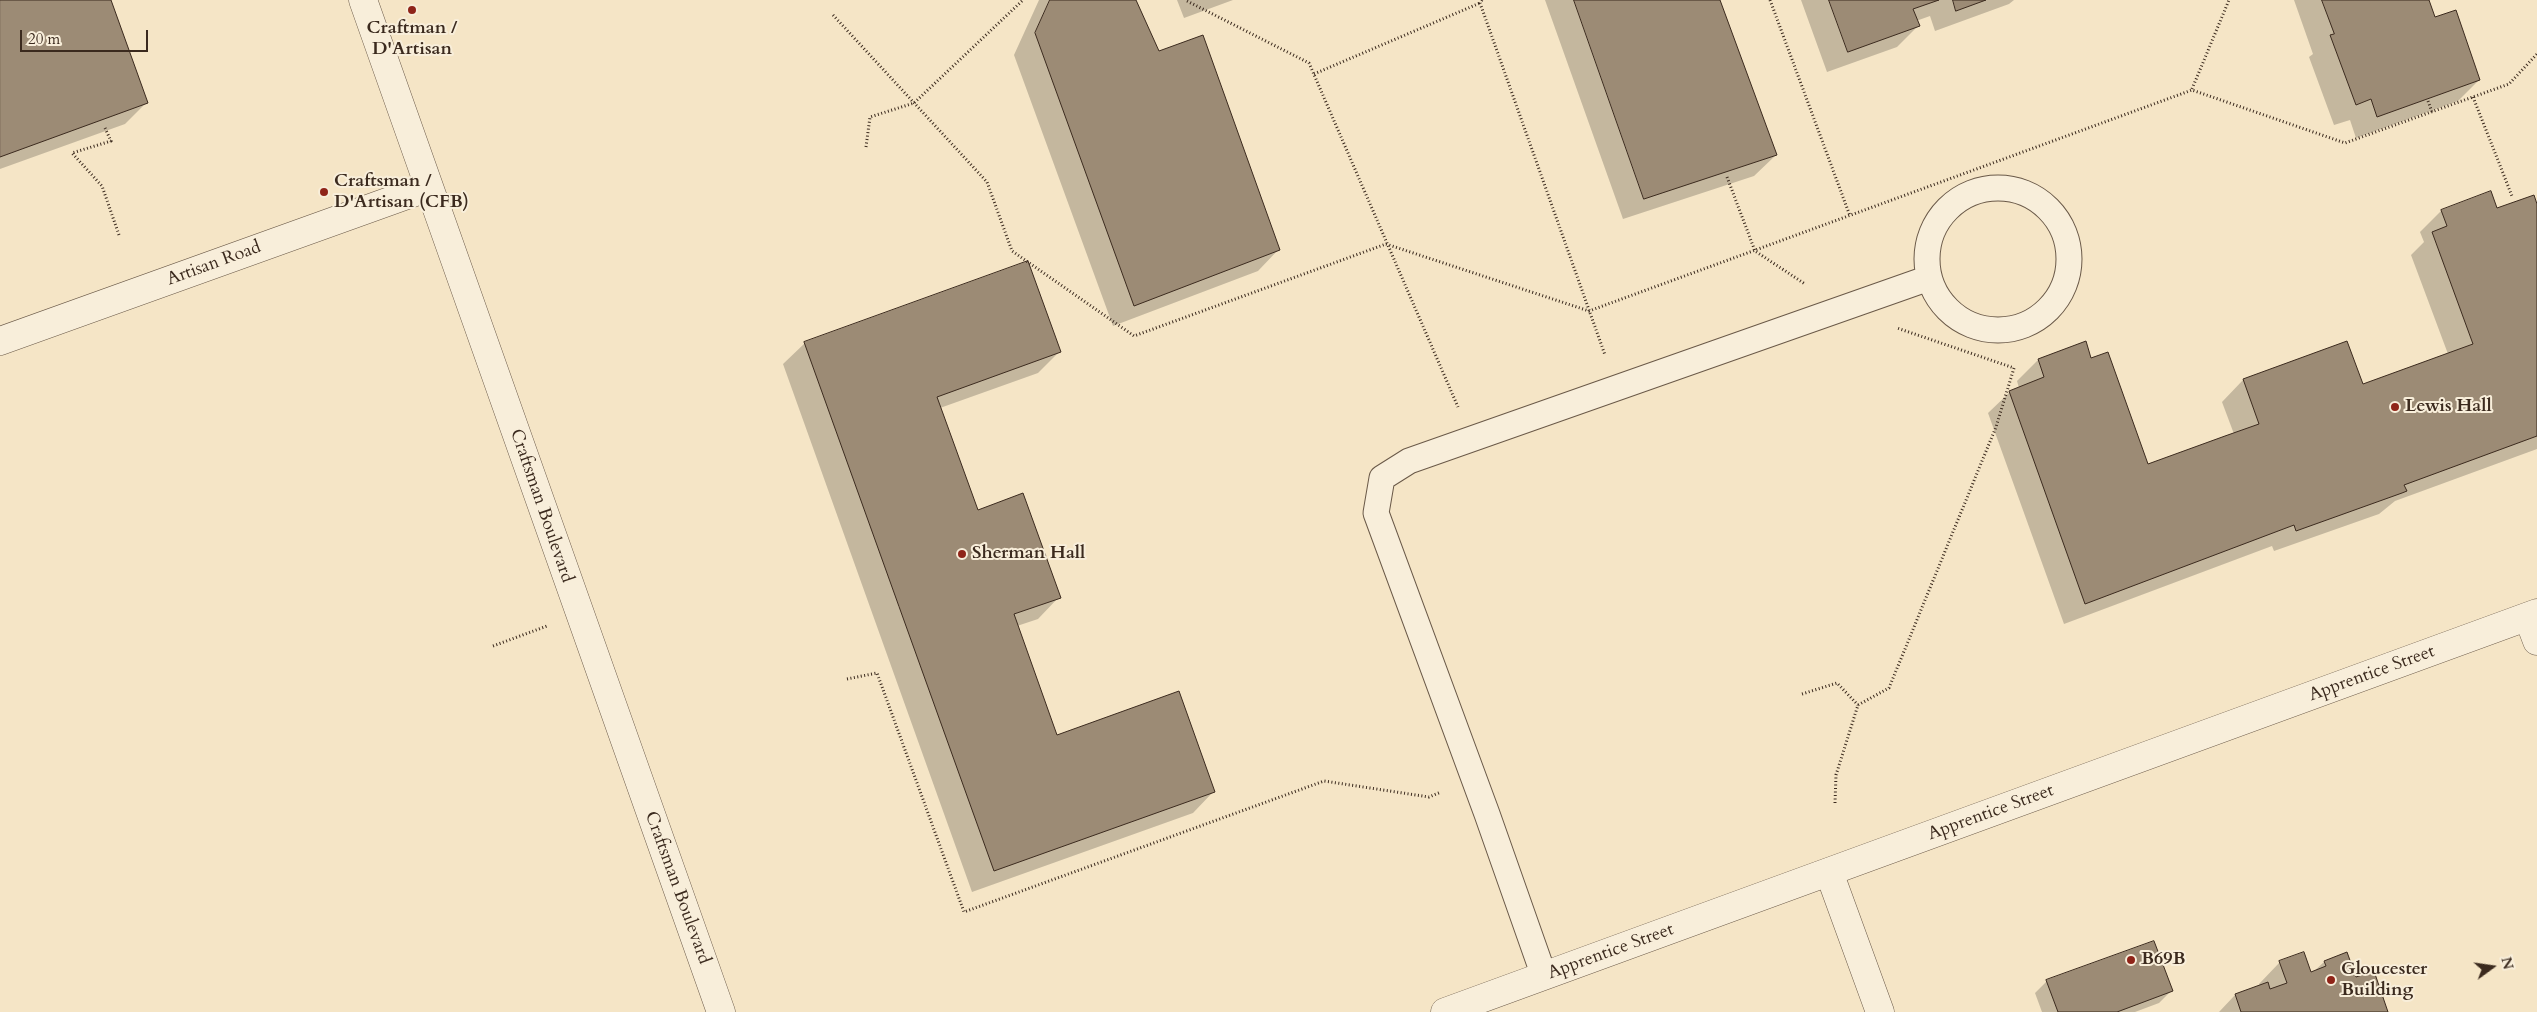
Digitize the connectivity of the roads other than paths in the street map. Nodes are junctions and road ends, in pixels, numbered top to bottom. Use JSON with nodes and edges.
{"nodes":[{"id":1,"x":363,"y":0,"type":"edge"},
{"id":2,"x":429,"y":188,"type":"junction"},
{"id":3,"x":1930,"y":278,"type":"junction"},
{"id":4,"x":0,"y":340,"type":"edge"},
{"id":5,"x":2534,"y":624,"type":"edge"},
{"id":6,"x":1829,"y":872,"type":"junction"},
{"id":7,"x":1544,"y":976,"type":"junction"},
{"id":8,"x":720,"y":1012,"type":"edge"},
{"id":9,"x":1445,"y":1012,"type":"edge"},
{"id":10,"x":1880,"y":1012,"type":"edge"}],
"edges":[{"from":1,"to":2,"type":"street","name":"Craftsman Boulevard"},
{"from":2,"to":4,"type":"street","name":"Artisan Road"},
{"from":2,"to":8,"type":"street","name":"Craftsman Boulevard"},
{"from":3,"to":3,"type":"lane"},
{"from":3,"to":7,"type":"lane"},
{"from":5,"to":6,"type":"street","name":"Apprentice Street"},
{"from":6,"to":7,"type":"street","name":"Apprentice Street"},
{"from":6,"to":10,"type":"street"},
{"from":7,"to":9,"type":"street","name":"Apprentice Street"}]}
